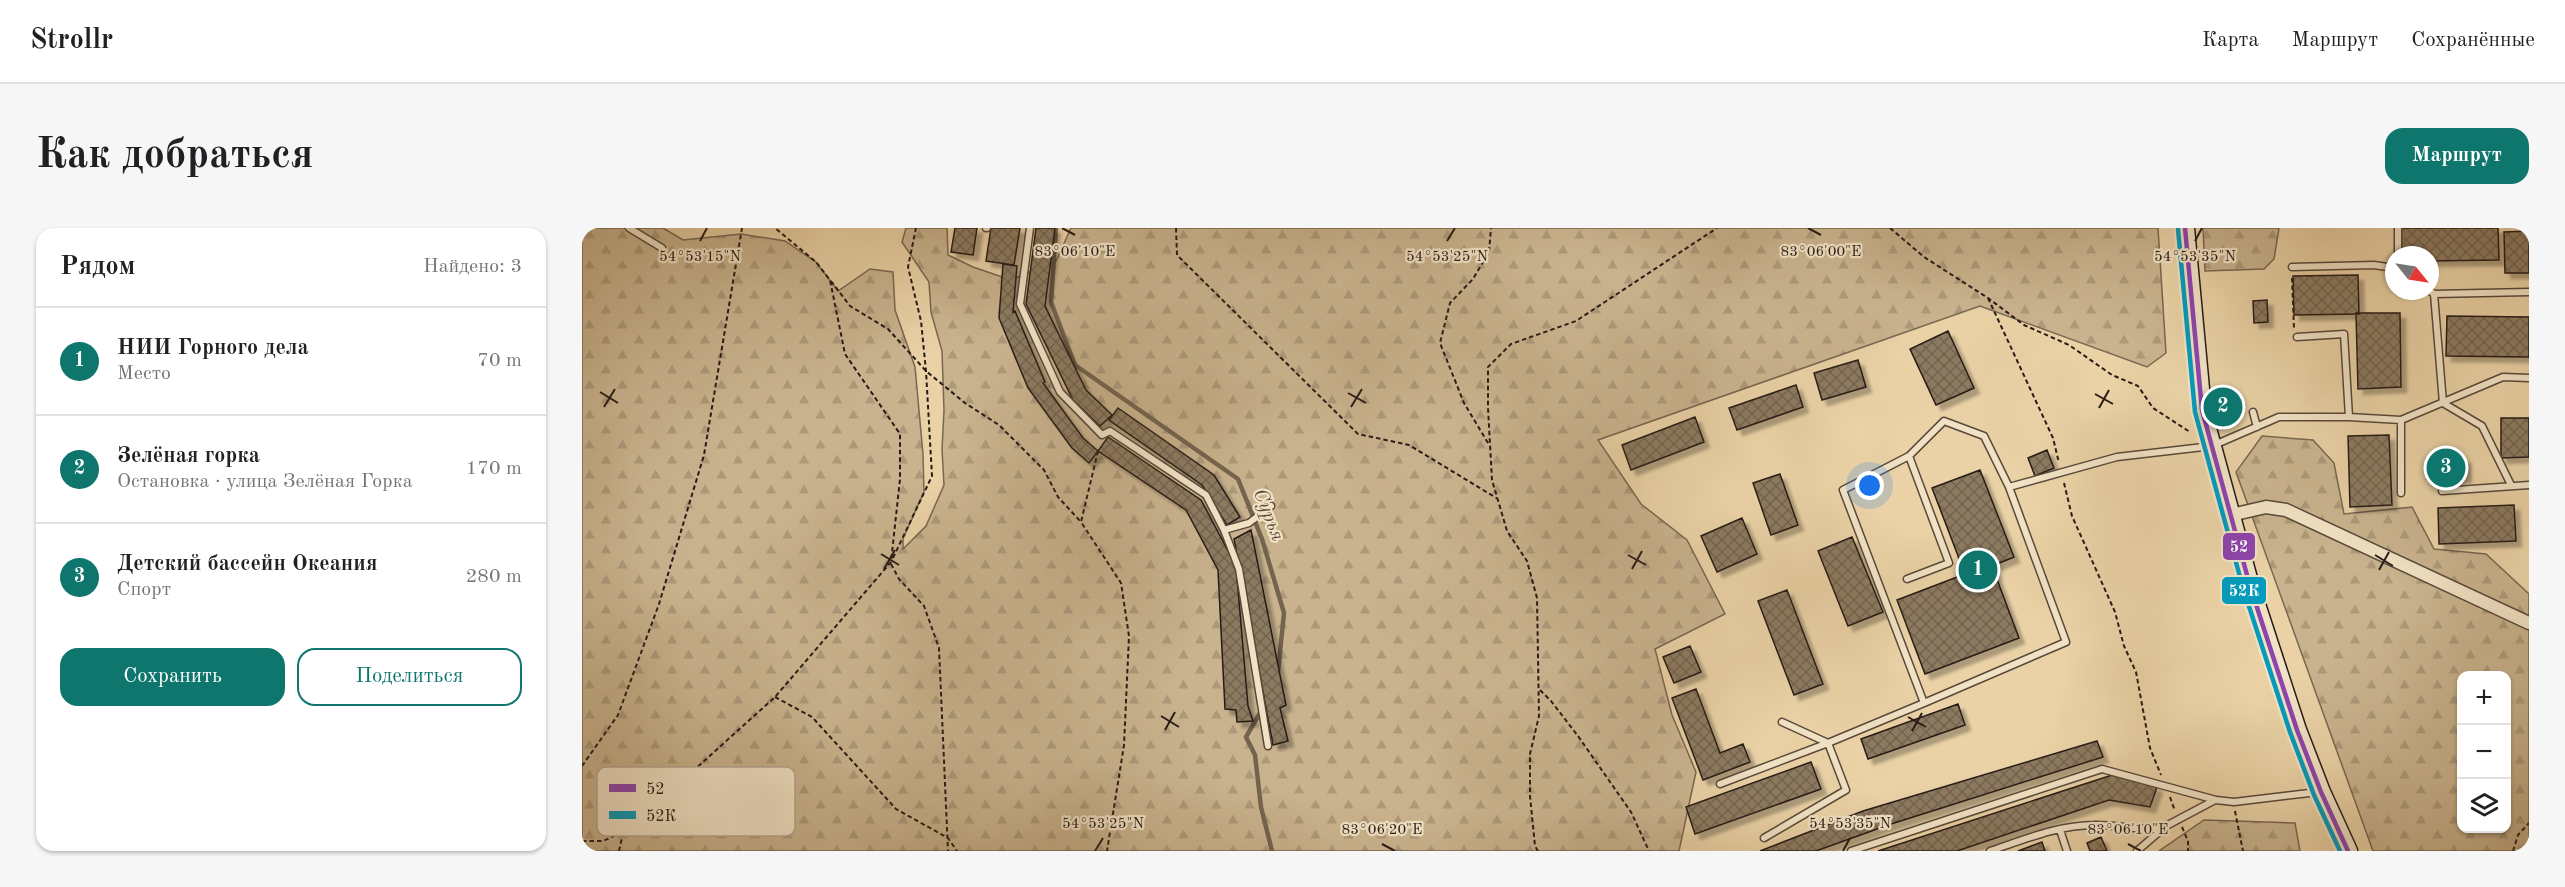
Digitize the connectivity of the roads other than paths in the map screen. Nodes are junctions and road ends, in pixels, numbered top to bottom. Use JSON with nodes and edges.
{"nodes":[{"id":1,"x":629,"y":228,"type":"edge"},
{"id":2,"x":1030,"y":228,"type":"edge"},
{"id":3,"x":2185,"y":228,"type":"edge"},
{"id":4,"x":2398,"y":228,"type":"edge"},
{"id":5,"x":2398,"y":246,"type":"edge"},
{"id":6,"x":662,"y":248,"type":"dead end"},
{"id":7,"x":2292,"y":267,"type":"road end"},
{"id":8,"x":2385,"y":267,"type":"edge"},
{"id":9,"x":2439,"y":292,"type":"edge"},
{"id":10,"x":2529,"y":292,"type":"edge"},
{"id":11,"x":2433,"y":300,"type":"edge"},
{"id":12,"x":2297,"y":337,"type":"road end"},
{"id":13,"x":2529,"y":378,"type":"edge"},
{"id":14,"x":2443,"y":403,"type":"junction"},
{"id":15,"x":2253,"y":412,"type":"dead end"},
{"id":16,"x":2349,"y":417,"type":"junction"},
{"id":17,"x":2401,"y":420,"type":"junction"},
{"id":18,"x":2257,"y":426,"type":"junction"},
{"id":19,"x":2212,"y":446,"type":"junction"},
{"id":20,"x":1909,"y":456,"type":"junction"},
{"id":21,"x":2511,"y":485,"type":"junction"},
{"id":22,"x":2529,"y":485,"type":"edge"},
{"id":23,"x":2009,"y":487,"type":"junction"},
{"id":24,"x":2442,"y":491,"type":"dead end"},
{"id":25,"x":2401,"y":493,"type":"dead end"},
{"id":26,"x":1271,"y":506,"type":"dead end"},
{"id":27,"x":2231,"y":515,"type":"junction"},
{"id":28,"x":1224,"y":530,"type":"junction"},
{"id":29,"x":1907,"y":579,"type":"dead end"},
{"id":30,"x":2529,"y":623,"type":"edge"},
{"id":31,"x":1924,"y":703,"type":"junction"},
{"id":32,"x":1782,"y":722,"type":"dead end"},
{"id":33,"x":1828,"y":743,"type":"junction"},
{"id":34,"x":1268,"y":746,"type":"dead end"},
{"id":35,"x":1719,"y":784,"type":"dead end"},
{"id":36,"x":2321,"y":792,"type":"junction"},
{"id":37,"x":2216,"y":800,"type":"junction"},
{"id":38,"x":2164,"y":828,"type":"junction"},
{"id":39,"x":2061,"y":830,"type":"junction"},
{"id":40,"x":1764,"y":838,"type":"dead end"},
{"id":41,"x":1851,"y":851,"type":"edge"},
{"id":42,"x":1990,"y":851,"type":"edge"},
{"id":43,"x":2067,"y":851,"type":"edge"},
{"id":44,"x":2137,"y":851,"type":"edge"},
{"id":45,"x":2348,"y":851,"type":"edge"}],
"edges":[{"from":1,"to":6,"type":"lane"},
{"from":2,"to":28,"type":"lane"},
{"from":3,"to":19,"type":"street"},
{"from":4,"to":5,"type":"lane"},
{"from":7,"to":8,"type":"lane"},
{"from":9,"to":10,"type":"lane"},
{"from":11,"to":14,"type":"lane"},
{"from":12,"to":16,"type":"lane"},
{"from":13,"to":14,"type":"lane"},
{"from":14,"to":17,"type":"lane"},
{"from":14,"to":21,"type":"lane"},
{"from":15,"to":18,"type":"lane"},
{"from":16,"to":17,"type":"lane"},
{"from":16,"to":18,"type":"lane"},
{"from":17,"to":25,"type":"lane"},
{"from":18,"to":19,"type":"lane"},
{"from":19,"to":23,"type":"lane"},
{"from":19,"to":27,"type":"street"},
{"from":20,"to":23,"type":"lane"},
{"from":20,"to":29,"type":"lane"},
{"from":20,"to":31,"type":"lane"},
{"from":21,"to":22,"type":"lane"},
{"from":21,"to":24,"type":"lane"},
{"from":23,"to":31,"type":"lane"},
{"from":26,"to":28,"type":"lane"},
{"from":27,"to":30,"type":"street"},
{"from":27,"to":36,"type":"street"},
{"from":28,"to":34,"type":"lane"},
{"from":31,"to":33,"type":"lane"},
{"from":32,"to":33,"type":"lane"},
{"from":33,"to":35,"type":"lane"},
{"from":33,"to":40,"type":"lane"},
{"from":36,"to":37,"type":"lane"},
{"from":36,"to":45,"type":"street"},
{"from":37,"to":38,"type":"lane"},
{"from":37,"to":41,"type":"lane"},
{"from":38,"to":39,"type":"lane"},
{"from":38,"to":44,"type":"lane"},
{"from":39,"to":42,"type":"lane"},
{"from":39,"to":43,"type":"lane"}]}
